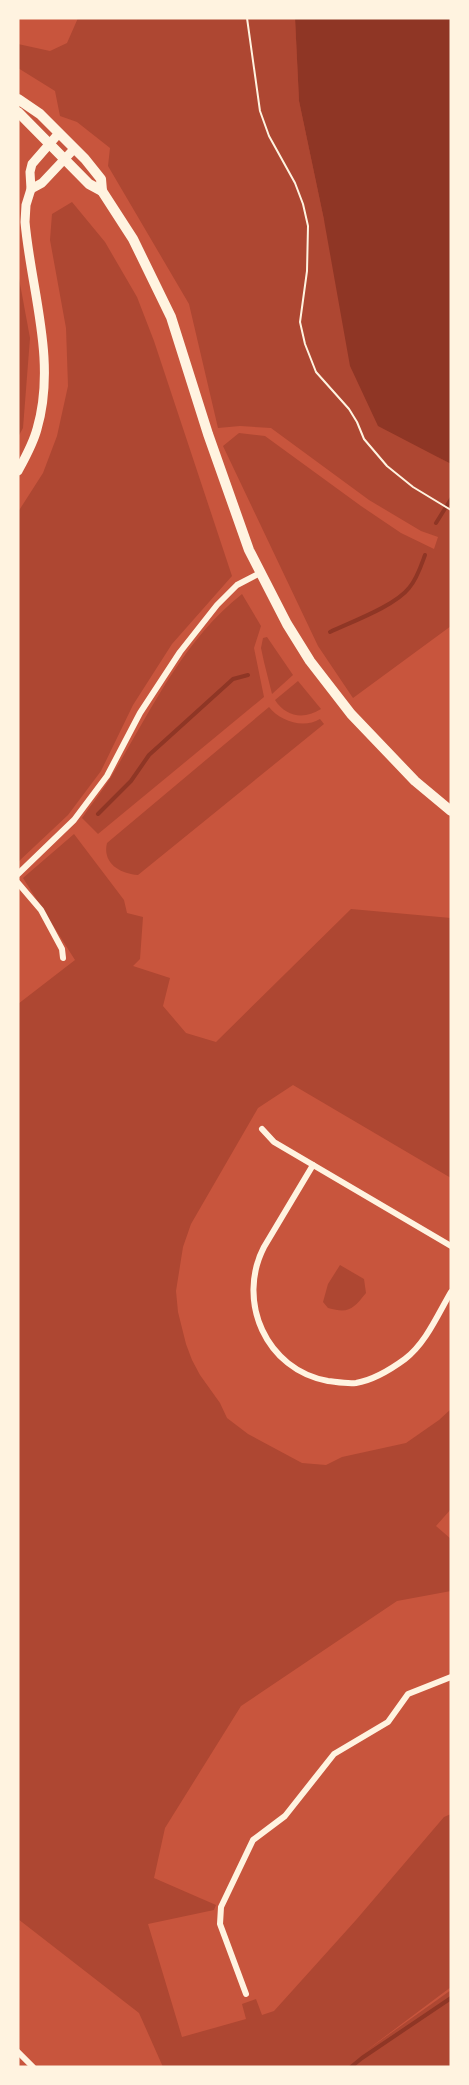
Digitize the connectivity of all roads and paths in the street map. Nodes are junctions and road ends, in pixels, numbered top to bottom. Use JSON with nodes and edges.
{"nodes":[{"id":1,"x":247,"y":18,"type":"edge"},
{"id":2,"x":18,"y":99,"type":"edge"},
{"id":3,"x":18,"y":112,"type":"edge"},
{"id":4,"x":59,"y":133,"type":"junction"},
{"id":5,"x":50,"y":143,"type":"junction"},
{"id":6,"x":74,"y":149,"type":"junction"},
{"id":7,"x":65,"y":159,"type":"junction"},
{"id":8,"x":31,"y":189,"type":"junction"},
{"id":9,"x":102,"y":191,"type":"junction"},
{"id":10,"x":18,"y":471,"type":"edge"},
{"id":11,"x":451,"y":510,"type":"edge"},
{"id":12,"x":260,"y":573,"type":"junction"},
{"id":13,"x":451,"y":811,"type":"edge"},
{"id":14,"x":18,"y":874,"type":"edge"},
{"id":15,"x":18,"y":883,"type":"edge"},
{"id":16,"x":63,"y":958,"type":"dead end"},
{"id":17,"x":262,"y":1129,"type":"dead end"},
{"id":18,"x":313,"y":1165,"type":"junction"},
{"id":19,"x":451,"y":1246,"type":"edge"},
{"id":20,"x":451,"y":1292,"type":"edge"},
{"id":21,"x":451,"y":1677,"type":"edge"},
{"id":22,"x":246,"y":1994,"type":"dead end"},
{"id":23,"x":18,"y":2052,"type":"edge"},
{"id":24,"x":33,"y":2067,"type":"edge"}],
"edges":[{"from":1,"to":11,"type":"path"},
{"from":2,"to":4,"type":"main road"},
{"from":3,"to":5,"type":"main road"},
{"from":4,"to":5,"type":"street"},
{"from":4,"to":6,"type":"main road"},
{"from":5,"to":7,"type":"main road"},
{"from":5,"to":8,"type":"street"},
{"from":6,"to":7,"type":"street"},
{"from":6,"to":9,"type":"main road"},
{"from":7,"to":8,"type":"street"},
{"from":7,"to":9,"type":"main road"},
{"from":8,"to":10,"type":"street"},
{"from":9,"to":12,"type":"main road"},
{"from":12,"to":13,"type":"main road"},
{"from":12,"to":14,"type":"street"},
{"from":15,"to":16,"type":"street"},
{"from":17,"to":18,"type":"street"},
{"from":18,"to":19,"type":"street"},
{"from":18,"to":20,"type":"street"},
{"from":21,"to":22,"type":"street"},
{"from":23,"to":24,"type":"street"}]}
